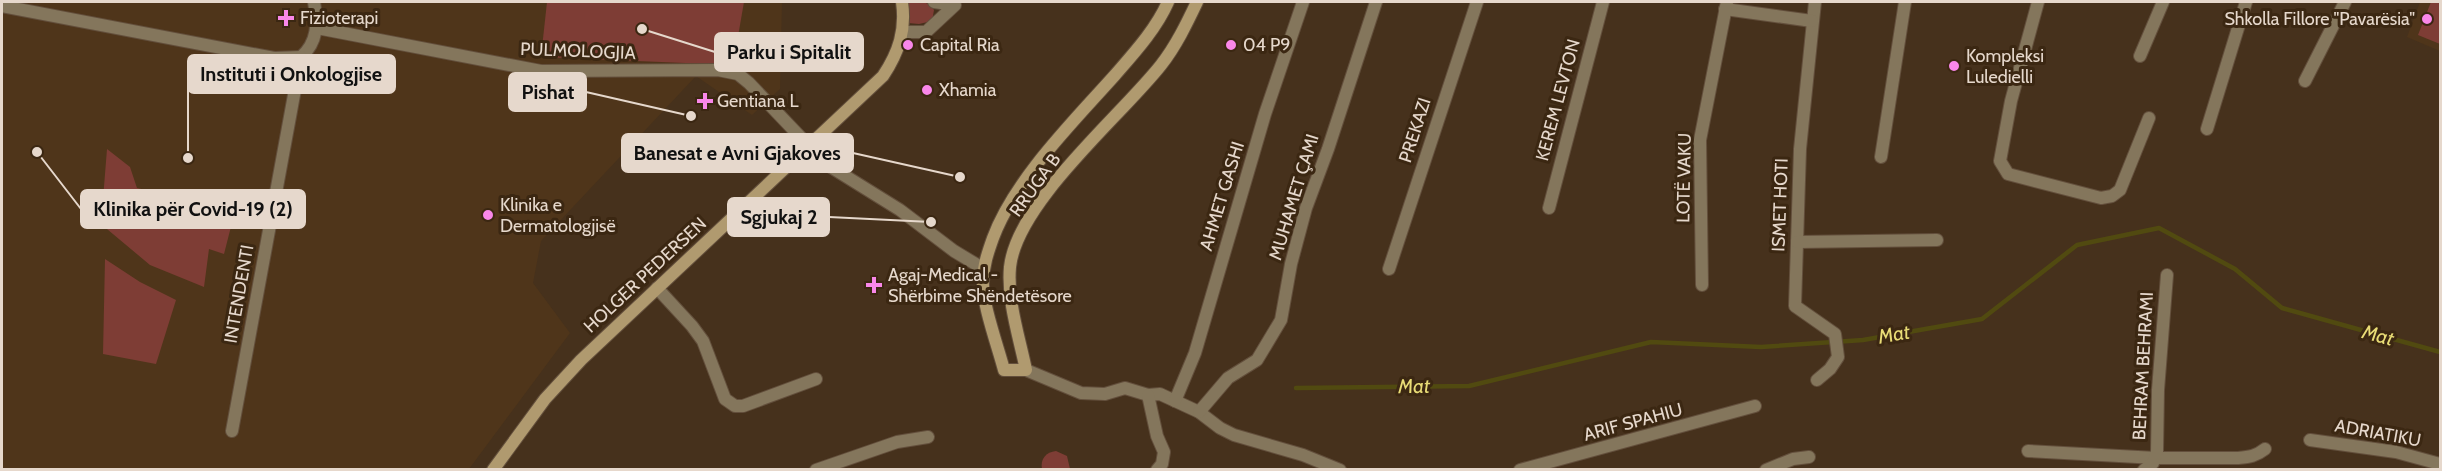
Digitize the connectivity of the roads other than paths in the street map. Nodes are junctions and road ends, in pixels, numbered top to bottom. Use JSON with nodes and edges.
{"nodes":[{"id":1,"x":314,"y":2,"type":"edge"},
{"id":2,"x":902,"y":2,"type":"edge"},
{"id":3,"x":934,"y":2,"type":"edge"},
{"id":4,"x":1168,"y":2,"type":"edge"},
{"id":5,"x":1197,"y":2,"type":"edge"},
{"id":6,"x":1303,"y":2,"type":"edge"},
{"id":7,"x":1376,"y":2,"type":"edge"},
{"id":8,"x":1477,"y":2,"type":"edge"},
{"id":9,"x":1603,"y":2,"type":"edge"},
{"id":10,"x":1815,"y":2,"type":"edge"},
{"id":11,"x":1905,"y":2,"type":"edge"},
{"id":12,"x":2038,"y":2,"type":"edge"},
{"id":13,"x":2163,"y":2,"type":"edge"},
{"id":14,"x":2246,"y":2,"type":"edge"},
{"id":15,"x":2345,"y":2,"type":"edge"},
{"id":16,"x":961,"y":4,"type":"edge"},
{"id":17,"x":1726,"y":5,"type":"edge"},
{"id":18,"x":2,"y":6,"type":"edge"},
{"id":19,"x":1812,"y":21,"type":"junction"},
{"id":20,"x":317,"y":28,"type":"junction"},
{"id":21,"x":903,"y":32,"type":"junction"},
{"id":22,"x":2140,"y":56,"type":"dead end"},
{"id":23,"x":301,"y":57,"type":"junction"},
{"id":24,"x":2306,"y":81,"type":"dead end"},
{"id":25,"x":2149,"y":118,"type":"dead end"},
{"id":26,"x":2207,"y":129,"type":"dead end"},
{"id":27,"x":809,"y":147,"type":"junction"},
{"id":28,"x":1881,"y":157,"type":"dead end"},
{"id":29,"x":1549,"y":208,"type":"dead end"},
{"id":30,"x":1937,"y":240,"type":"dead end"},
{"id":31,"x":1797,"y":242,"type":"junction"},
{"id":32,"x":984,"y":269,"type":"junction"},
{"id":33,"x":1389,"y":269,"type":"dead end"},
{"id":34,"x":2167,"y":275,"type":"dead end"},
{"id":35,"x":1702,"y":285,"type":"dead end"},
{"id":36,"x":657,"y":288,"type":"junction"},
{"id":37,"x":1026,"y":370,"type":"junction"},
{"id":38,"x":816,"y":379,"type":"dead end"},
{"id":39,"x":1816,"y":380,"type":"dead end"},
{"id":40,"x":1148,"y":395,"type":"junction"},
{"id":41,"x":1175,"y":401,"type":"junction"},
{"id":42,"x":1755,"y":406,"type":"dead end"},
{"id":43,"x":1199,"y":412,"type":"junction"},
{"id":44,"x":232,"y":431,"type":"dead end"},
{"id":45,"x":928,"y":437,"type":"dead end"},
{"id":46,"x":2310,"y":440,"type":"dead end"},
{"id":47,"x":2265,"y":448,"type":"dead end"},
{"id":48,"x":2028,"y":451,"type":"dead end"},
{"id":49,"x":1809,"y":457,"type":"dead end"},
{"id":50,"x":2156,"y":458,"type":"junction"},
{"id":51,"x":2440,"y":464,"type":"edge"},
{"id":52,"x":493,"y":470,"type":"edge"},
{"id":53,"x":816,"y":470,"type":"edge"},
{"id":54,"x":1157,"y":470,"type":"edge"},
{"id":55,"x":1340,"y":470,"type":"edge"},
{"id":56,"x":1520,"y":470,"type":"edge"},
{"id":57,"x":1766,"y":470,"type":"edge"},
{"id":58,"x":2144,"y":470,"type":"edge"}],
"edges":[{"from":1,"to":20,"type":"street"},
{"from":2,"to":21,"type":"main road","name":"HOLGER PEDERSEN"},
{"from":3,"to":16,"type":"street"},
{"from":4,"to":32,"type":"main road","name":"RRUGA B"},
{"from":5,"to":37,"type":"main road","name":"RRUGA B"},
{"from":6,"to":41,"type":"street","name":"AHMET GASHI"},
{"from":7,"to":43,"type":"street","name":"MUHAMET ÇAMI"},
{"from":8,"to":33,"type":"street","name":"PREKAZI"},
{"from":9,"to":29,"type":"street","name":"KEREM LEVTON"},
{"from":10,"to":19,"type":"street","name":"ISMET HOTI"},
{"from":11,"to":28,"type":"street"},
{"from":12,"to":25,"type":"street"},
{"from":13,"to":22,"type":"street"},
{"from":14,"to":26,"type":"street"},
{"from":15,"to":24,"type":"street"},
{"from":16,"to":21,"type":"street"},
{"from":17,"to":19,"type":"street"},
{"from":17,"to":35,"type":"street","name":"LOTË VAKU"},
{"from":18,"to":23,"type":"street"},
{"from":19,"to":31,"type":"street","name":"ISMET HOTI"},
{"from":20,"to":23,"type":"street"},
{"from":20,"to":27,"type":"street","name":"PULMOLOGJIA"},
{"from":21,"to":27,"type":"main road","name":"HOLGER PEDERSEN"},
{"from":23,"to":44,"type":"street","name":"INTENDENTI"},
{"from":27,"to":32,"type":"street","name":"PULMOLOGJIA"},
{"from":27,"to":36,"type":"main road","name":"HOLGER PEDERSEN"},
{"from":30,"to":31,"type":"street"},
{"from":31,"to":39,"type":"street","name":"ISMET HOTI"},
{"from":32,"to":37,"type":"main road","name":"RRUGA B"},
{"from":34,"to":50,"type":"street","name":"BEHRAM BEHRAMI"},
{"from":36,"to":38,"type":"street"},
{"from":36,"to":52,"type":"main road","name":"HOLGER PEDERSEN"},
{"from":37,"to":40,"type":"street"},
{"from":40,"to":41,"type":"street"},
{"from":40,"to":54,"type":"street"},
{"from":41,"to":43,"type":"street"},
{"from":42,"to":56,"type":"street","name":"ARIF SPAHIU"},
{"from":43,"to":55,"type":"street"},
{"from":45,"to":53,"type":"street"},
{"from":46,"to":51,"type":"street","name":"ADRIATIKU"},
{"from":47,"to":50,"type":"street"},
{"from":48,"to":50,"type":"street","name":"BEHRAM BEHRAMI"},
{"from":49,"to":57,"type":"street"},
{"from":50,"to":58,"type":"street","name":"BEHRAM BEHRAMI"}]}
